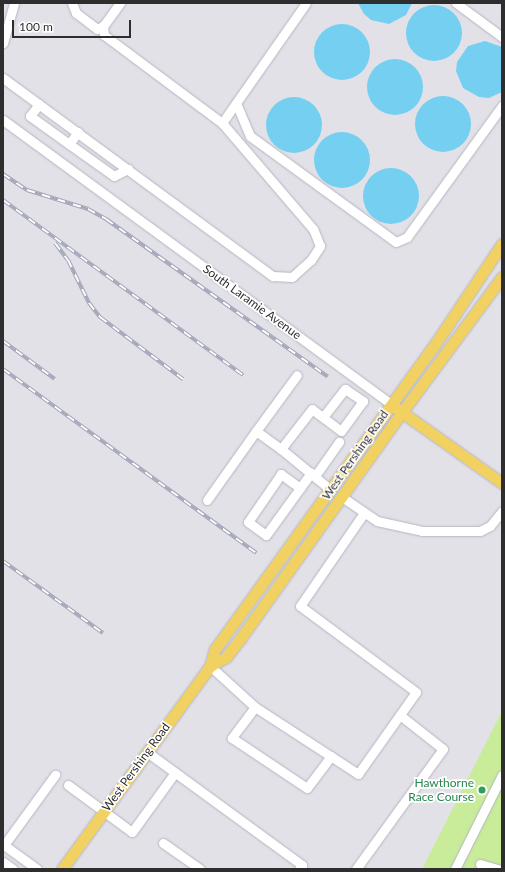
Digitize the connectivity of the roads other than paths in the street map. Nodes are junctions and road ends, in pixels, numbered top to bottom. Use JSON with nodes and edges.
{"nodes":[{"id":1,"x":14,"y":3,"type":"edge"},
{"id":2,"x":72,"y":3,"type":"edge"},
{"id":3,"x":120,"y":3,"type":"edge"},
{"id":4,"x":306,"y":3,"type":"edge"},
{"id":5,"x":456,"y":3,"type":"edge"},
{"id":6,"x":102,"y":30,"type":"junction"},
{"id":7,"x":502,"y":37,"type":"edge"},
{"id":8,"x":3,"y":44,"type":"edge"},
{"id":9,"x":3,"y":78,"type":"edge"},
{"id":10,"x":236,"y":103,"type":"junction"},
{"id":11,"x":39,"y":104,"type":"junction"},
{"id":12,"x":502,"y":106,"type":"edge"},
{"id":13,"x":3,"y":120,"type":"edge"},
{"id":14,"x":222,"y":123,"type":"junction"},
{"id":15,"x":78,"y":132,"type":"junction"},
{"id":16,"x":69,"y":144,"type":"junction"},
{"id":17,"x":128,"y":169,"type":"junction"},
{"id":18,"x":502,"y":244,"type":"edge"},
{"id":19,"x":502,"y":277,"type":"edge"},
{"id":20,"x":297,"y":376,"type":"dead end"},
{"id":21,"x":391,"y":404,"type":"junction"},
{"id":22,"x":402,"y":412,"type":"junction"},
{"id":23,"x":323,"y":417,"type":"junction"},
{"id":24,"x":256,"y":432,"type":"junction"},
{"id":25,"x":340,"y":442,"type":"dead end"},
{"id":26,"x":281,"y":449,"type":"junction"},
{"id":27,"x":313,"y":475,"type":"junction"},
{"id":28,"x":502,"y":483,"type":"edge"},
{"id":29,"x":300,"y":488,"type":"junction"},
{"id":30,"x":331,"y":490,"type":"junction"},
{"id":31,"x":342,"y":497,"type":"junction"},
{"id":32,"x":207,"y":500,"type":"dead end"},
{"id":33,"x":502,"y":511,"type":"edge"},
{"id":34,"x":364,"y":513,"type":"junction"},
{"id":35,"x":210,"y":666,"type":"junction"},
{"id":36,"x":255,"y":706,"type":"junction"},
{"id":37,"x":400,"y":715,"type":"junction"},
{"id":38,"x":147,"y":752,"type":"junction"},
{"id":39,"x":331,"y":756,"type":"junction"},
{"id":40,"x":174,"y":774,"type":"junction"},
{"id":41,"x":55,"y":775,"type":"dead end"},
{"id":42,"x":502,"y":775,"type":"edge"},
{"id":43,"x":68,"y":785,"type":"dead end"},
{"id":44,"x":105,"y":811,"type":"junction"},
{"id":45,"x":163,"y":843,"type":"dead end"},
{"id":46,"x":3,"y":862,"type":"edge"},
{"id":47,"x":480,"y":864,"type":"dead end"},
{"id":48,"x":13,"y":869,"type":"edge"},
{"id":49,"x":37,"y":869,"type":"edge"},
{"id":50,"x":62,"y":869,"type":"edge"},
{"id":51,"x":200,"y":869,"type":"edge"},
{"id":52,"x":299,"y":869,"type":"edge"},
{"id":53,"x":356,"y":869,"type":"edge"},
{"id":54,"x":455,"y":869,"type":"edge"},
{"id":55,"x":498,"y":869,"type":"edge"}],
"edges":[{"from":1,"to":8,"type":"street"},
{"from":2,"to":6,"type":"street"},
{"from":3,"to":6,"type":"street"},
{"from":4,"to":10,"type":"street"},
{"from":5,"to":7,"type":"street"},
{"from":6,"to":14,"type":"street"},
{"from":9,"to":11,"type":"street"},
{"from":10,"to":12,"type":"street"},
{"from":10,"to":14,"type":"street"},
{"from":11,"to":15,"type":"street"},
{"from":11,"to":16,"type":"street"},
{"from":13,"to":21,"type":"street","name":"South Laramie Avenue"},
{"from":14,"to":17,"type":"street"},
{"from":15,"to":16,"type":"street"},
{"from":15,"to":17,"type":"street"},
{"from":16,"to":17,"type":"street"},
{"from":18,"to":21,"type":"main road","name":"West Pershing Road"},
{"from":19,"to":22,"type":"main road","name":"West Pershing Road"},
{"from":20,"to":24,"type":"street"},
{"from":21,"to":22,"type":"main road","name":"South Laramie Avenue"},
{"from":21,"to":30,"type":"main road","name":"West Pershing Road"},
{"from":22,"to":28,"type":"main road","name":"South Laramie Avenue"},
{"from":22,"to":31,"type":"main road","name":"West Pershing Road"},
{"from":23,"to":23,"type":"street"},
{"from":23,"to":26,"type":"street"},
{"from":24,"to":26,"type":"street"},
{"from":24,"to":32,"type":"street"},
{"from":25,"to":27,"type":"street"},
{"from":26,"to":27,"type":"street"},
{"from":27,"to":29,"type":"street"},
{"from":27,"to":30,"type":"street"},
{"from":29,"to":29,"type":"street"},
{"from":30,"to":31,"type":"main road"},
{"from":30,"to":35,"type":"main road","name":"West Pershing Road"},
{"from":31,"to":34,"type":"street"},
{"from":31,"to":35,"type":"main road","name":"West Pershing Road"},
{"from":33,"to":34,"type":"street"},
{"from":34,"to":37,"type":"street"},
{"from":35,"to":36,"type":"street"},
{"from":35,"to":38,"type":"main road","name":"West Pershing Road"},
{"from":36,"to":39,"type":"street"},
{"from":36,"to":39,"type":"street"},
{"from":37,"to":39,"type":"street"},
{"from":37,"to":53,"type":"street"},
{"from":38,"to":40,"type":"street"},
{"from":38,"to":44,"type":"main road","name":"West Pershing Road"},
{"from":40,"to":44,"type":"street"},
{"from":40,"to":52,"type":"street"},
{"from":41,"to":49,"type":"street"},
{"from":42,"to":54,"type":"street"},
{"from":43,"to":44,"type":"street"},
{"from":44,"to":50,"type":"main road","name":"West Pershing Road"},
{"from":45,"to":51,"type":"street"},
{"from":46,"to":48,"type":"street"},
{"from":47,"to":55,"type":"street"}]}
